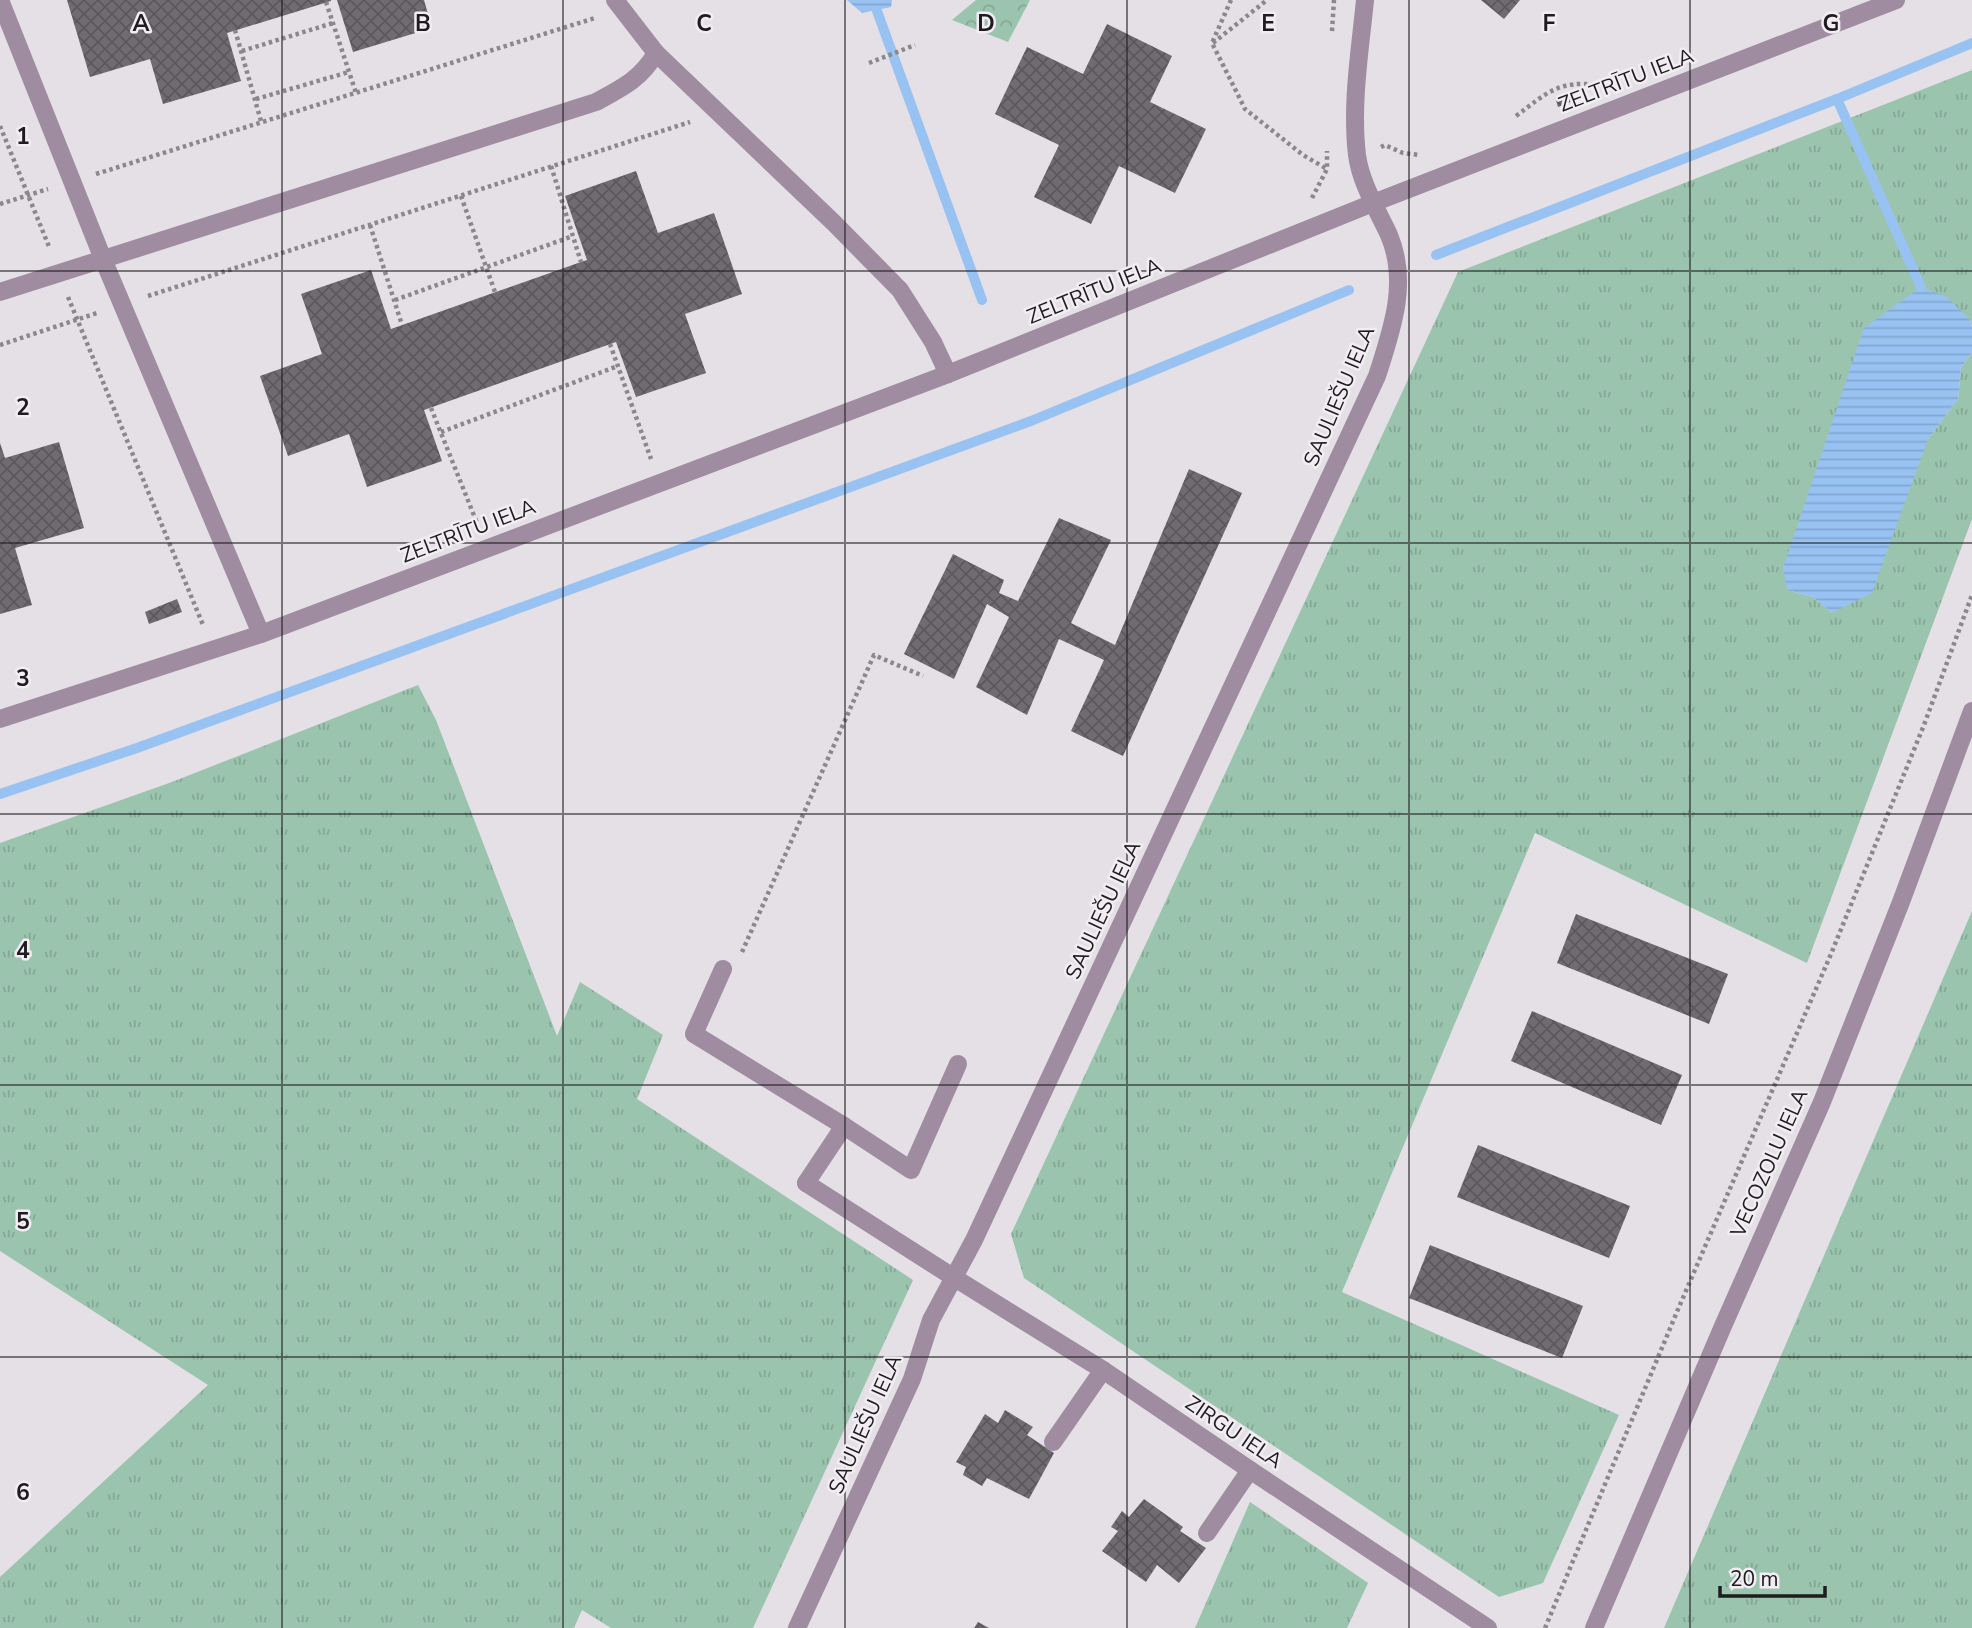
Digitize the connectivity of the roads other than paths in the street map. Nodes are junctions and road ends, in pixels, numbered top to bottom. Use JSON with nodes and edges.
{"nodes":[{"id":1,"x":1,"y":0,"type":"edge"},
{"id":2,"x":615,"y":0,"type":"edge"},
{"id":3,"x":1364,"y":0,"type":"edge"},
{"id":4,"x":1896,"y":0,"type":"edge"},
{"id":5,"x":656,"y":53,"type":"junction"},
{"id":6,"x":1373,"y":203,"type":"junction"},
{"id":7,"x":103,"y":259,"type":"junction"},
{"id":8,"x":0,"y":292,"type":"edge"},
{"id":9,"x":948,"y":374,"type":"junction"},
{"id":10,"x":261,"y":634,"type":"junction"},
{"id":11,"x":1972,"y":711,"type":"edge"},
{"id":12,"x":0,"y":719,"type":"edge"},
{"id":13,"x":723,"y":969,"type":"road end"},
{"id":14,"x":958,"y":1064,"type":"dead end"},
{"id":15,"x":844,"y":1126,"type":"junction"},
{"id":16,"x":953,"y":1278,"type":"junction"},
{"id":17,"x":1103,"y":1370,"type":"junction"},
{"id":18,"x":1053,"y":1442,"type":"dead end"},
{"id":19,"x":1250,"y":1470,"type":"junction"},
{"id":20,"x":1207,"y":1534,"type":"dead end"},
{"id":21,"x":797,"y":1628,"type":"edge"},
{"id":22,"x":1488,"y":1628,"type":"edge"},
{"id":23,"x":1594,"y":1628,"type":"edge"}],
"edges":[{"from":1,"to":7,"type":"street"},
{"from":2,"to":5,"type":"street"},
{"from":3,"to":6,"type":"street"},
{"from":4,"to":6,"type":"street","name":"ZELTRĪTU IELA"},
{"from":5,"to":7,"type":"street"},
{"from":5,"to":9,"type":"street"},
{"from":6,"to":9,"type":"street","name":"ZELTRĪTU IELA"},
{"from":6,"to":16,"type":"street","name":"SAULIEŠU IELA"},
{"from":7,"to":8,"type":"street"},
{"from":7,"to":10,"type":"street"},
{"from":9,"to":10,"type":"street","name":"ZELTRĪTU IELA"},
{"from":10,"to":12,"type":"street","name":"ZELTRĪTU IELA"},
{"from":11,"to":23,"type":"street","name":"VECOZOLU IELA"},
{"from":13,"to":15,"type":"street"},
{"from":14,"to":15,"type":"street"},
{"from":15,"to":16,"type":"street","name":"ZIRGU IELA"},
{"from":16,"to":17,"type":"street","name":"ZIRGU IELA"},
{"from":16,"to":21,"type":"street","name":"SAULIEŠU IELA"},
{"from":17,"to":18,"type":"street"},
{"from":17,"to":19,"type":"street","name":"ZIRGU IELA"},
{"from":19,"to":20,"type":"street"},
{"from":19,"to":22,"type":"street","name":"ZIRGU IELA"}]}
